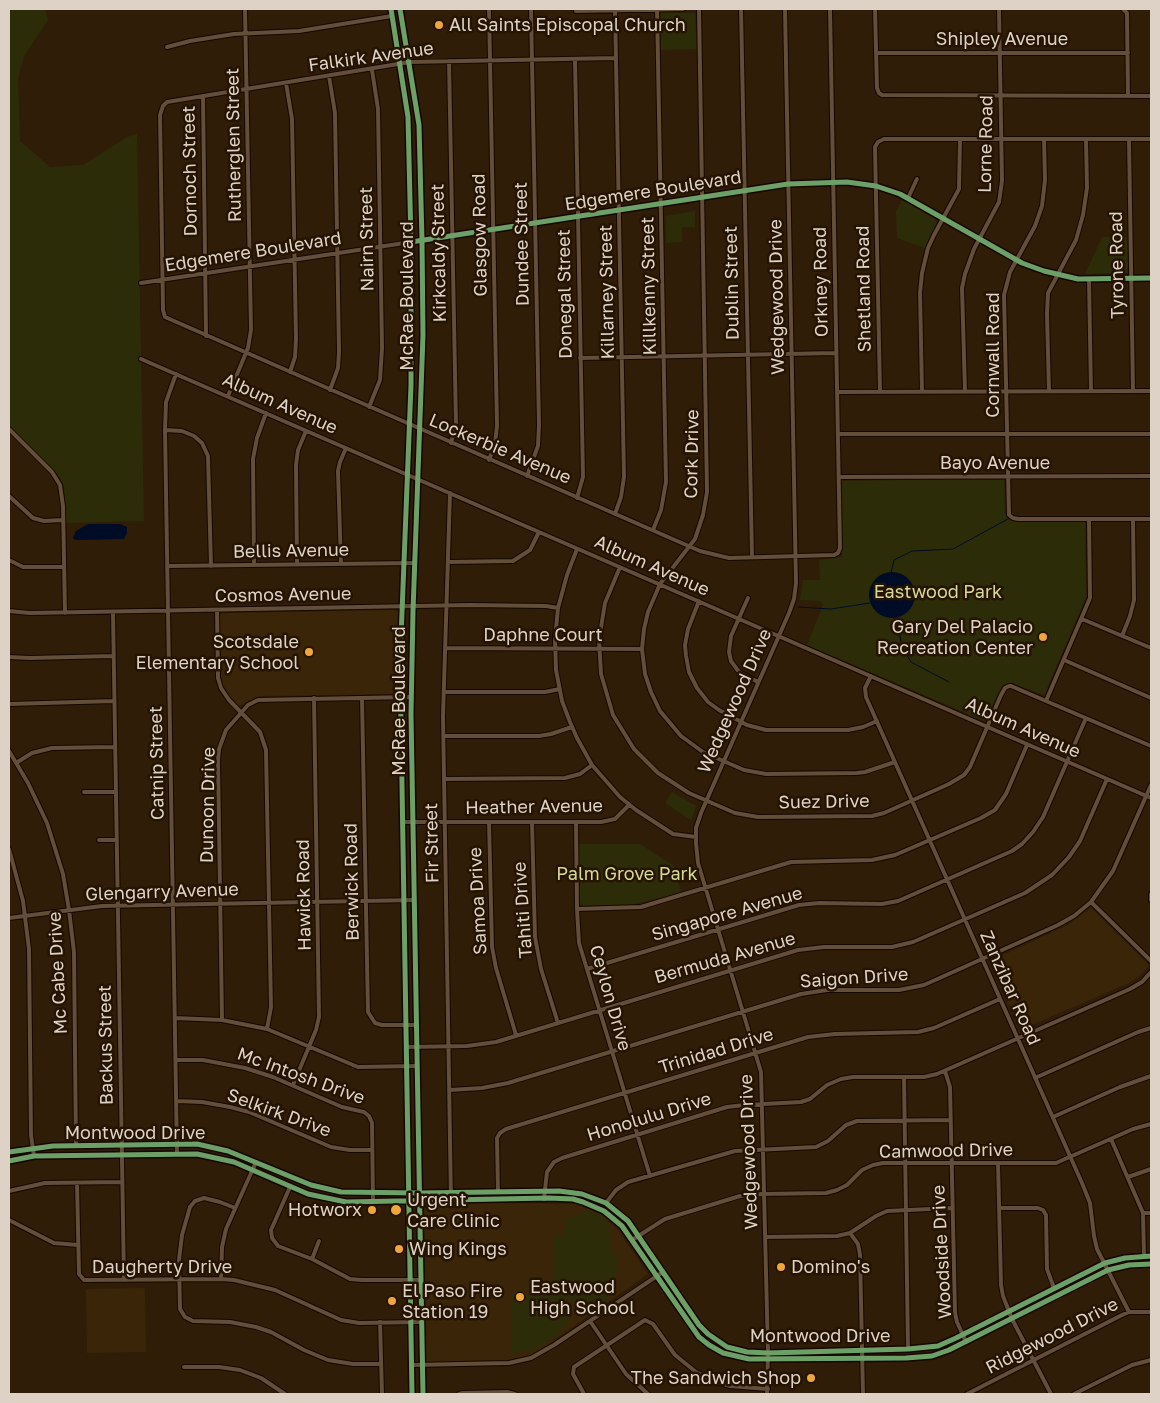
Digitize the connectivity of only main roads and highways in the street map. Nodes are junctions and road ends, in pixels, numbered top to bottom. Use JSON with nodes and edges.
{"nodes":[{"id":1,"x":392,"y":9,"type":"edge"},
{"id":2,"x":400,"y":9,"type":"edge"},
{"id":3,"x":422,"y":240,"type":"junction"},
{"id":4,"x":411,"y":242,"type":"junction"},
{"id":5,"x":1151,"y":278,"type":"edge"},
{"id":6,"x":406,"y":524,"type":"junction"},
{"id":7,"x":416,"y":524,"type":"junction"},
{"id":8,"x":9,"y":1152,"type":"edge"},
{"id":9,"x":9,"y":1161,"type":"edge"},
{"id":10,"x":409,"y":1193,"type":"junction"},
{"id":11,"x":419,"y":1193,"type":"junction"},
{"id":12,"x":419,"y":1201,"type":"junction"},
{"id":13,"x":410,"y":1202,"type":"junction"},
{"id":14,"x":410,"y":1239,"type":"junction"},
{"id":15,"x":419,"y":1239,"type":"junction"},
{"id":16,"x":1151,"y":1256,"type":"edge"},
{"id":17,"x":1151,"y":1264,"type":"edge"},
{"id":18,"x":411,"y":1299,"type":"junction"},
{"id":19,"x":420,"y":1299,"type":"junction"},
{"id":20,"x":818,"y":1351,"type":"junction"},
{"id":21,"x":818,"y":1359,"type":"junction"},
{"id":22,"x":412,"y":1394,"type":"edge"},
{"id":23,"x":423,"y":1394,"type":"edge"}],
"edges":[{"from":1,"to":4,"type":"main road","name":"McRae Boulevard"},
{"from":2,"to":3,"type":"main road","name":"McRae Boulevard"},
{"from":3,"to":4,"type":"main road","name":"Edgemere Boulevard"},
{"from":3,"to":5,"type":"main road","name":"Edgemere Boulevard"},
{"from":3,"to":7,"type":"main road","name":"McRae Boulevard"},
{"from":4,"to":6,"type":"main road","name":"McRae Boulevard"},
{"from":6,"to":7,"type":"main road"},
{"from":6,"to":10,"type":"main road","name":"McRae Boulevard"},
{"from":7,"to":11,"type":"main road","name":"McRae Boulevard"},
{"from":8,"to":10,"type":"main road","name":"Montwood Drive"},
{"from":9,"to":13,"type":"main road","name":"Montwood Drive"},
{"from":10,"to":11,"type":"main road","name":"Montwood Drive"},
{"from":10,"to":13,"type":"main road","name":"McRae Boulevard"},
{"from":11,"to":12,"type":"main road","name":"McRae Boulevard"},
{"from":11,"to":20,"type":"main road","name":"Montwood Drive"},
{"from":12,"to":13,"type":"main road","name":"Montwood Drive"},
{"from":12,"to":15,"type":"main road","name":"McRae Boulevard"},
{"from":12,"to":21,"type":"main road","name":"Montwood Drive"},
{"from":13,"to":14,"type":"main road","name":"McRae Boulevard"},
{"from":14,"to":15,"type":"main road"},
{"from":14,"to":18,"type":"main road","name":"McRae Boulevard"},
{"from":15,"to":19,"type":"main road","name":"McRae Boulevard"},
{"from":16,"to":20,"type":"main road","name":"Montwood Drive"},
{"from":17,"to":21,"type":"main road","name":"Montwood Drive"},
{"from":18,"to":19,"type":"main road"},
{"from":18,"to":22,"type":"main road","name":"McRae Boulevard"},
{"from":19,"to":23,"type":"main road","name":"McRae Boulevard"},
{"from":20,"to":21,"type":"main road"}]}
